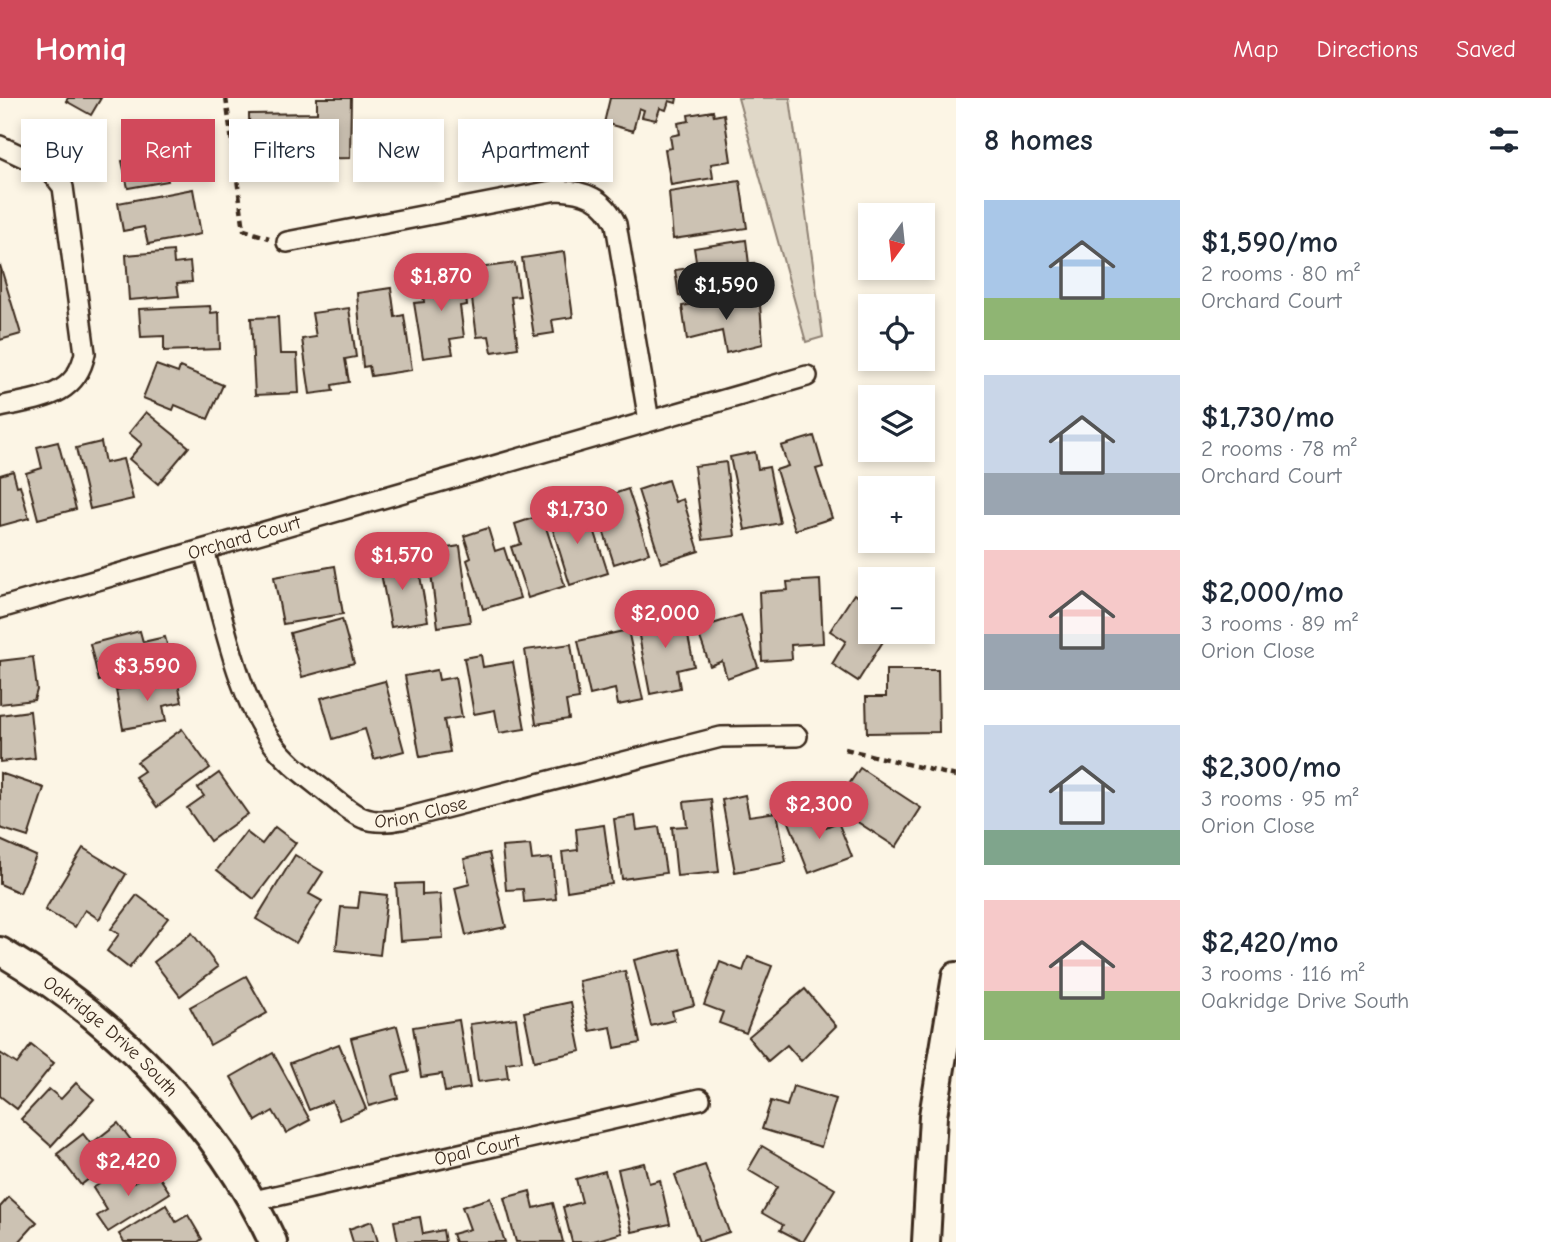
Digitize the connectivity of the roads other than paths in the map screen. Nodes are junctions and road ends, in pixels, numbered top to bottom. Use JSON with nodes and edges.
{"nodes":[{"id":1,"x":0,"y":146,"type":"edge"},
{"id":2,"x":287,"y":242,"type":"road end"},
{"id":3,"x":807,"y":376,"type":"dead end"},
{"id":4,"x":0,"y":407,"type":"edge"},
{"id":5,"x":649,"y":421,"type":"junction"},
{"id":6,"x":204,"y":550,"type":"junction"},
{"id":7,"x":0,"y":608,"type":"edge"},
{"id":8,"x":797,"y":736,"type":"dead end"},
{"id":9,"x":0,"y":951,"type":"edge"},
{"id":10,"x":956,"y":976,"type":"edge"},
{"id":11,"x":700,"y":1099,"type":"dead end"},
{"id":12,"x":254,"y":1200,"type":"junction"},
{"id":13,"x":273,"y":1242,"type":"edge"},
{"id":14,"x":926,"y":1242,"type":"edge"}],
"edges":[{"from":1,"to":4,"type":"street"},
{"from":2,"to":5,"type":"street"},
{"from":3,"to":5,"type":"street","name":"Orchard Court"},
{"from":5,"to":6,"type":"street","name":"Orchard Court"},
{"from":6,"to":7,"type":"street","name":"Orchard Court"},
{"from":6,"to":8,"type":"street","name":"Orion Close"},
{"from":9,"to":12,"type":"street","name":"Oakridge Drive South"},
{"from":10,"to":14,"type":"street"},
{"from":11,"to":12,"type":"street","name":"Opal Court"},
{"from":12,"to":13,"type":"street","name":"Oakridge Drive South"}]}
